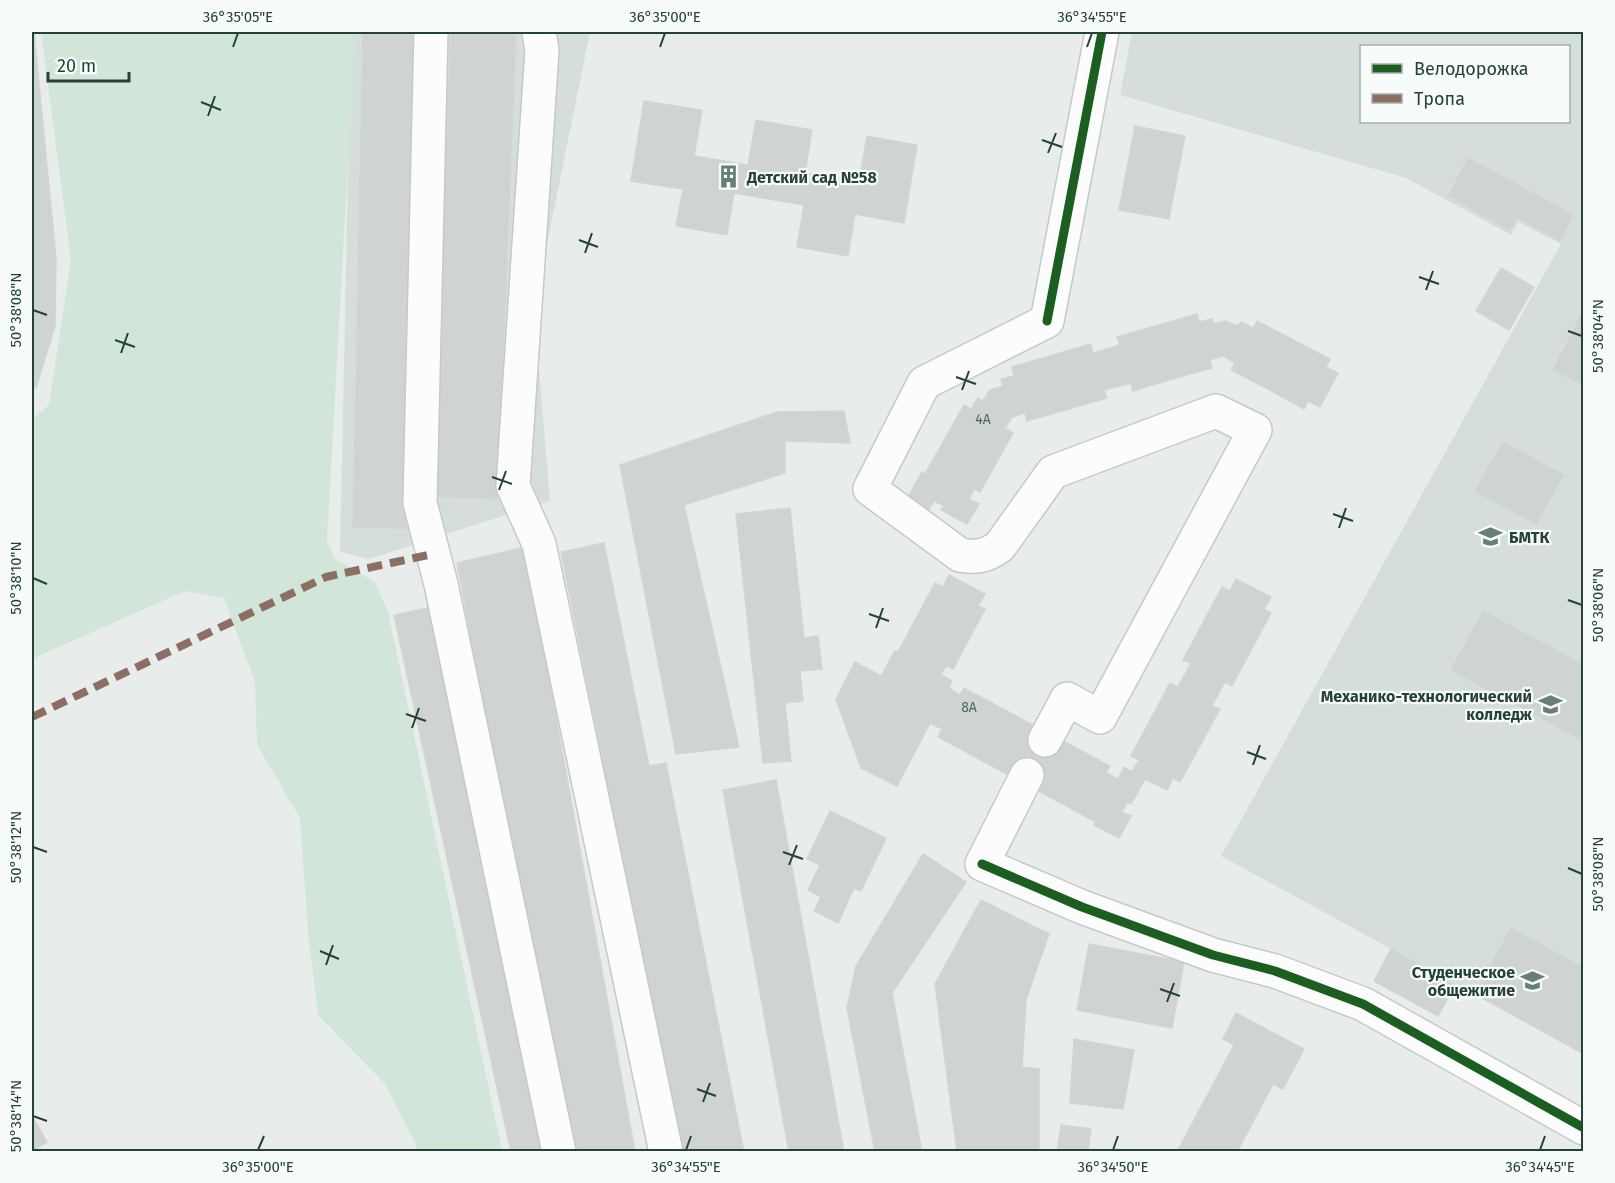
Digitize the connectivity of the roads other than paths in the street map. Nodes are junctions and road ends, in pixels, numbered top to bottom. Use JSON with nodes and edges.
{"nodes":[{"id":1,"x":431,"y":32,"type":"edge"},
{"id":2,"x":539,"y":32,"type":"edge"},
{"id":3,"x":1102,"y":32,"type":"edge"},
{"id":4,"x":1045,"y":740,"type":"dead end"},
{"id":5,"x":1027,"y":775,"type":"dead end"},
{"id":6,"x":1584,"y":1128,"type":"edge"},
{"id":7,"x":559,"y":1152,"type":"edge"},
{"id":8,"x":666,"y":1152,"type":"edge"}],
"edges":[{"from":1,"to":7,"type":"street"},
{"from":2,"to":8,"type":"street"},
{"from":3,"to":4,"type":"street"},
{"from":5,"to":6,"type":"street"}]}
